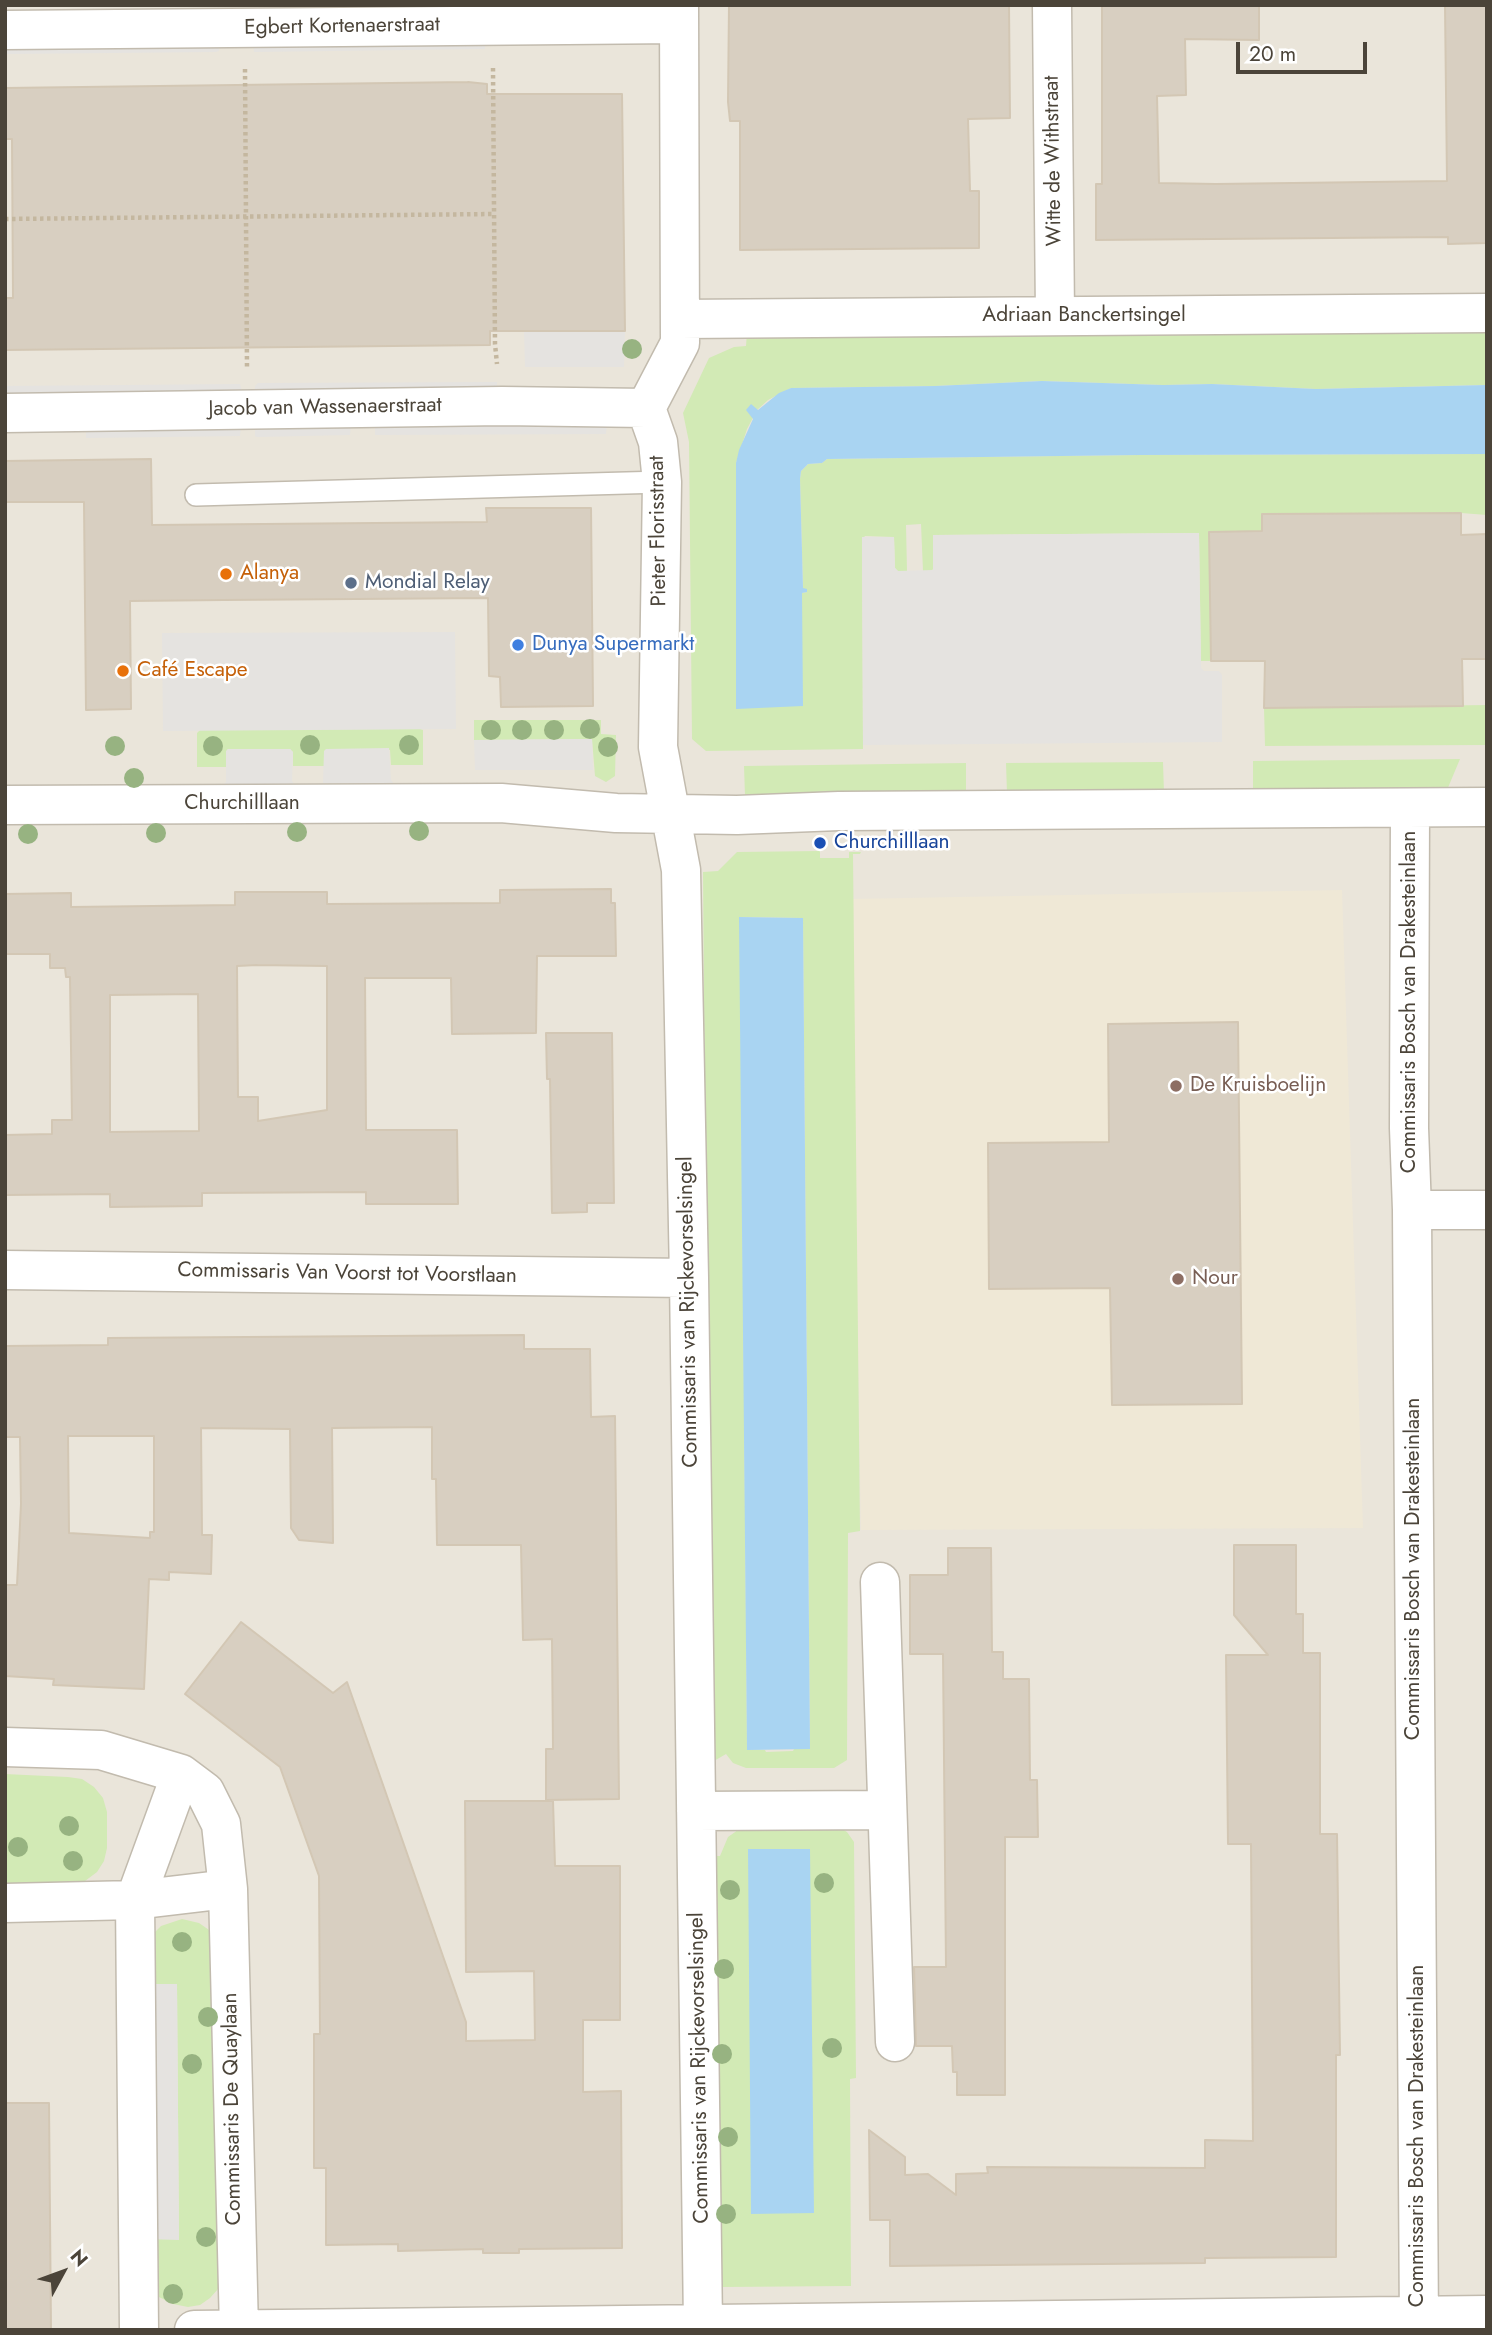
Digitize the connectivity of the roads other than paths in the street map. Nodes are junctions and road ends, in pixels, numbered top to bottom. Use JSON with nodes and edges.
{"nodes":[{"id":1,"x":1052,"y":5,"type":"edge"},
{"id":2,"x":679,"y":14,"type":"edge"},
{"id":3,"x":5,"y":30,"type":"edge"},
{"id":4,"x":1487,"y":313,"type":"edge"},
{"id":5,"x":1055,"y":316,"type":"junction"},
{"id":6,"x":680,"y":319,"type":"junction"},
{"id":7,"x":646,"y":408,"type":"junction"},
{"id":8,"x":5,"y":413,"type":"edge"},
{"id":9,"x":662,"y":482,"type":"junction"},
{"id":10,"x":196,"y":495,"type":"dead end"},
{"id":11,"x":5,"y":805,"type":"edge"},
{"id":12,"x":1487,"y":807,"type":"edge"},
{"id":13,"x":1410,"y":808,"type":"junction"},
{"id":14,"x":671,"y":814,"type":"junction"},
{"id":15,"x":1412,"y":1210,"type":"junction"},
{"id":16,"x":1487,"y":1210,"type":"edge"},
{"id":17,"x":5,"y":1270,"type":"edge"},
{"id":18,"x":689,"y":1278,"type":"junction"},
{"id":19,"x":880,"y":1582,"type":"dead end"},
{"id":20,"x":5,"y":1747,"type":"edge"},
{"id":21,"x":181,"y":1774,"type":"junction"},
{"id":22,"x":886,"y":1810,"type":"junction"},
{"id":23,"x":696,"y":1811,"type":"junction"},
{"id":24,"x":228,"y":1889,"type":"junction"},
{"id":25,"x":135,"y":1900,"type":"junction"},
{"id":26,"x":5,"y":1903,"type":"edge"},
{"id":27,"x":895,"y":2042,"type":"dead end"},
{"id":28,"x":1487,"y":2315,"type":"edge"},
{"id":29,"x":1419,"y":2323,"type":"edge"},
{"id":30,"x":703,"y":2325,"type":"junction"},
{"id":31,"x":139,"y":2330,"type":"edge"},
{"id":32,"x":194,"y":2330,"type":"edge"},
{"id":33,"x":239,"y":2330,"type":"edge"}],
"edges":[{"from":1,"to":5,"type":"street","name":"Witte de Withstraat"},
{"from":2,"to":3,"type":"street","name":"Egbert Kortenaerstraat"},
{"from":2,"to":6,"type":"street"},
{"from":4,"to":5,"type":"street","name":"Adriaan Banckertsingel"},
{"from":5,"to":6,"type":"street","name":"Adriaan Banckertsingel"},
{"from":6,"to":7,"type":"street"},
{"from":7,"to":8,"type":"street","name":"Jacob van Wassenaerstraat"},
{"from":7,"to":9,"type":"street","name":"Pieter Florisstraat"},
{"from":9,"to":10,"type":"lane"},
{"from":9,"to":14,"type":"street","name":"Pieter Florisstraat"},
{"from":11,"to":14,"type":"street","name":"Churchilllaan"},
{"from":12,"to":13,"type":"street","name":"Churchilllaan"},
{"from":13,"to":14,"type":"street","name":"Churchilllaan"},
{"from":13,"to":15,"type":"street","name":"Commissaris Bosch van Drakesteinlaan"},
{"from":14,"to":18,"type":"street","name":"Commissaris van Rijckevorselsingel"},
{"from":15,"to":16,"type":"street"},
{"from":15,"to":29,"type":"street","name":"Commissaris Bosch van Drakesteinlaan"},
{"from":17,"to":18,"type":"street","name":"Commissaris Van Voorst tot Voorstlaan"},
{"from":18,"to":23,"type":"street","name":"Commissaris van Rijckevorselsingel"},
{"from":19,"to":22,"type":"street"},
{"from":20,"to":21,"type":"street","name":"Commissaris De Quaylaan"},
{"from":21,"to":24,"type":"street","name":"Commissaris De Quaylaan"},
{"from":21,"to":25,"type":"street"},
{"from":22,"to":23,"type":"street"},
{"from":22,"to":27,"type":"street"},
{"from":23,"to":30,"type":"street","name":"Commissaris van Rijckevorselsingel"},
{"from":24,"to":25,"type":"street"},
{"from":24,"to":33,"type":"street","name":"Commissaris De Quaylaan"},
{"from":25,"to":26,"type":"street"},
{"from":25,"to":31,"type":"street"},
{"from":28,"to":29,"type":"street"},
{"from":29,"to":30,"type":"street"},
{"from":30,"to":33,"type":"street"},
{"from":32,"to":33,"type":"street"}]}
